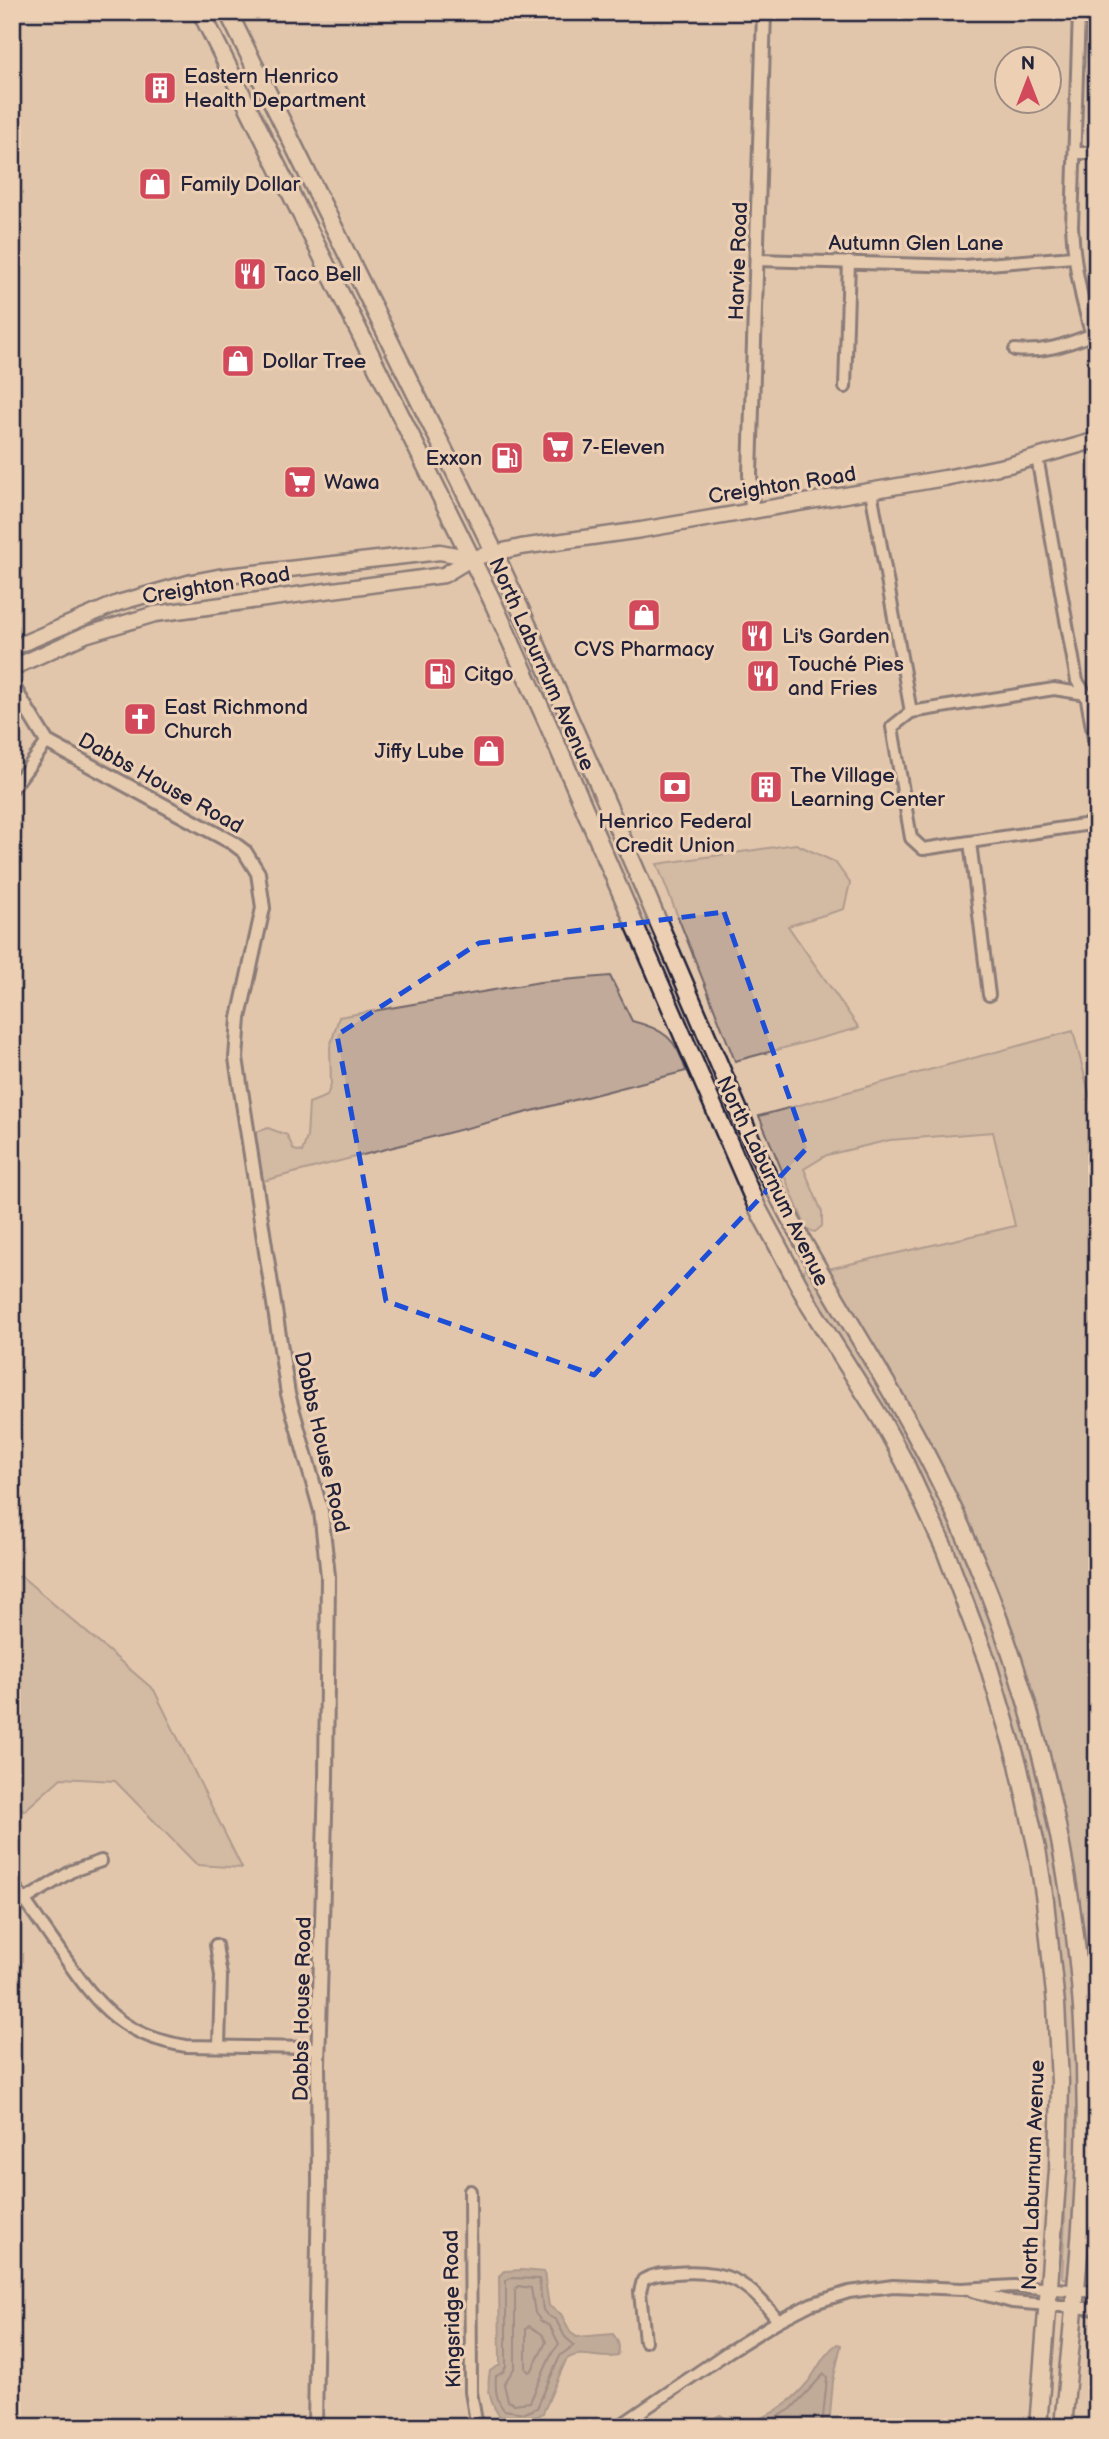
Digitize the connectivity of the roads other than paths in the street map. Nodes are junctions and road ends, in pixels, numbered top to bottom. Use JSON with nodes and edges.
{"nodes":[{"id":1,"x":201,"y":12,"type":"edge"},
{"id":2,"x":228,"y":12,"type":"edge"},
{"id":3,"x":764,"y":12,"type":"edge"},
{"id":4,"x":1079,"y":12,"type":"edge"},
{"id":5,"x":1076,"y":153,"type":"junction"},
{"id":6,"x":1097,"y":153,"type":"edge"},
{"id":7,"x":1073,"y":257,"type":"junction"},
{"id":8,"x":758,"y":260,"type":"junction"},
{"id":9,"x":849,"y":262,"type":"junction"},
{"id":10,"x":1091,"y":335,"type":"junction"},
{"id":11,"x":1015,"y":350,"type":"dead end"},
{"id":12,"x":1097,"y":351,"type":"edge"},
{"id":13,"x":845,"y":387,"type":"dead end"},
{"id":14,"x":1097,"y":440,"type":"edge"},
{"id":15,"x":1037,"y":457,"type":"junction"},
{"id":16,"x":871,"y":491,"type":"junction"},
{"id":17,"x":752,"y":511,"type":"junction"},
{"id":18,"x":494,"y":553,"type":"junction"},
{"id":19,"x":472,"y":558,"type":"junction"},
{"id":20,"x":12,"y":648,"type":"edge"},
{"id":21,"x":12,"y":668,"type":"edge"},
{"id":22,"x":12,"y":685,"type":"edge"},
{"id":23,"x":1086,"y":694,"type":"junction"},
{"id":24,"x":911,"y":712,"type":"junction"},
{"id":25,"x":47,"y":742,"type":"junction"},
{"id":26,"x":1097,"y":755,"type":"edge"},
{"id":27,"x":12,"y":789,"type":"edge"},
{"id":28,"x":1097,"y":823,"type":"edge"},
{"id":29,"x":970,"y":842,"type":"junction"},
{"id":30,"x":989,"y":995,"type":"dead end"},
{"id":31,"x":101,"y":1861,"type":"dead end"},
{"id":32,"x":12,"y":1883,"type":"edge"},
{"id":33,"x":24,"y":1899,"type":"junction"},
{"id":34,"x":12,"y":1908,"type":"edge"},
{"id":35,"x":216,"y":1945,"type":"dead end"},
{"id":36,"x":219,"y":2046,"type":"junction"},
{"id":37,"x":319,"y":2048,"type":"junction"},
{"id":38,"x":470,"y":2191,"type":"dead end"},
{"id":39,"x":1050,"y":2288,"type":"junction"},
{"id":40,"x":962,"y":2289,"type":"junction"},
{"id":41,"x":1075,"y":2290,"type":"junction"},
{"id":42,"x":1097,"y":2292,"type":"edge"},
{"id":43,"x":1049,"y":2305,"type":"junction"},
{"id":44,"x":1073,"y":2307,"type":"junction"},
{"id":45,"x":1097,"y":2309,"type":"edge"},
{"id":46,"x":778,"y":2321,"type":"junction"},
{"id":47,"x":645,"y":2341,"type":"dead end"},
{"id":48,"x":315,"y":2427,"type":"edge"},
{"id":49,"x":477,"y":2427,"type":"edge"},
{"id":50,"x":618,"y":2427,"type":"edge"},
{"id":51,"x":1038,"y":2427,"type":"edge"},
{"id":52,"x":1063,"y":2427,"type":"edge"}],
"edges":[{"from":1,"to":19,"type":"main road","name":"North Laburnum Avenue"},
{"from":2,"to":18,"type":"main road","name":"North Laburnum Avenue"},
{"from":3,"to":8,"type":"street","name":"Harvie Road"},
{"from":4,"to":5,"type":"street"},
{"from":5,"to":6,"type":"street"},
{"from":5,"to":7,"type":"street"},
{"from":7,"to":9,"type":"street","name":"Autumn Glen Lane"},
{"from":7,"to":10,"type":"street"},
{"from":8,"to":9,"type":"street","name":"Autumn Glen Lane"},
{"from":8,"to":17,"type":"street","name":"Harvie Road"},
{"from":9,"to":13,"type":"street"},
{"from":10,"to":11,"type":"street"},
{"from":10,"to":12,"type":"street"},
{"from":14,"to":15,"type":"main road","name":"Creighton Road"},
{"from":15,"to":16,"type":"main road","name":"Creighton Road"},
{"from":15,"to":23,"type":"street"},
{"from":16,"to":17,"type":"main road","name":"Creighton Road"},
{"from":16,"to":24,"type":"street"},
{"from":17,"to":18,"type":"main road","name":"Creighton Road"},
{"from":18,"to":19,"type":"main road","name":"Creighton Road"},
{"from":18,"to":41,"type":"main road","name":"North Laburnum Avenue"},
{"from":19,"to":20,"type":"main road","name":"Creighton Road"},
{"from":19,"to":21,"type":"main road","name":"Creighton Road"},
{"from":19,"to":39,"type":"main road","name":"North Laburnum Avenue"},
{"from":22,"to":25,"type":"street","name":"Dabbs House Road"},
{"from":23,"to":24,"type":"street"},
{"from":23,"to":26,"type":"street"},
{"from":24,"to":29,"type":"street"},
{"from":25,"to":27,"type":"street"},
{"from":25,"to":37,"type":"street","name":"Dabbs House Road"},
{"from":28,"to":29,"type":"street"},
{"from":29,"to":30,"type":"street"},
{"from":31,"to":33,"type":"street"},
{"from":32,"to":33,"type":"street"},
{"from":33,"to":34,"type":"street"},
{"from":33,"to":36,"type":"street"},
{"from":35,"to":36,"type":"street"},
{"from":36,"to":37,"type":"street"},
{"from":37,"to":48,"type":"street","name":"Dabbs House Road"},
{"from":38,"to":49,"type":"street","name":"Kingsridge Road"},
{"from":39,"to":40,"type":"street"},
{"from":39,"to":41,"type":"street"},
{"from":39,"to":43,"type":"main road","name":"North Laburnum Avenue"},
{"from":40,"to":43,"type":"street"},
{"from":40,"to":46,"type":"street"},
{"from":41,"to":42,"type":"street"},
{"from":41,"to":44,"type":"main road","name":"North Laburnum Avenue"},
{"from":43,"to":44,"type":"street"},
{"from":43,"to":51,"type":"main road","name":"North Laburnum Avenue"},
{"from":44,"to":45,"type":"street"},
{"from":44,"to":52,"type":"main road","name":"North Laburnum Avenue"},
{"from":46,"to":47,"type":"street"},
{"from":46,"to":50,"type":"street"}]}
